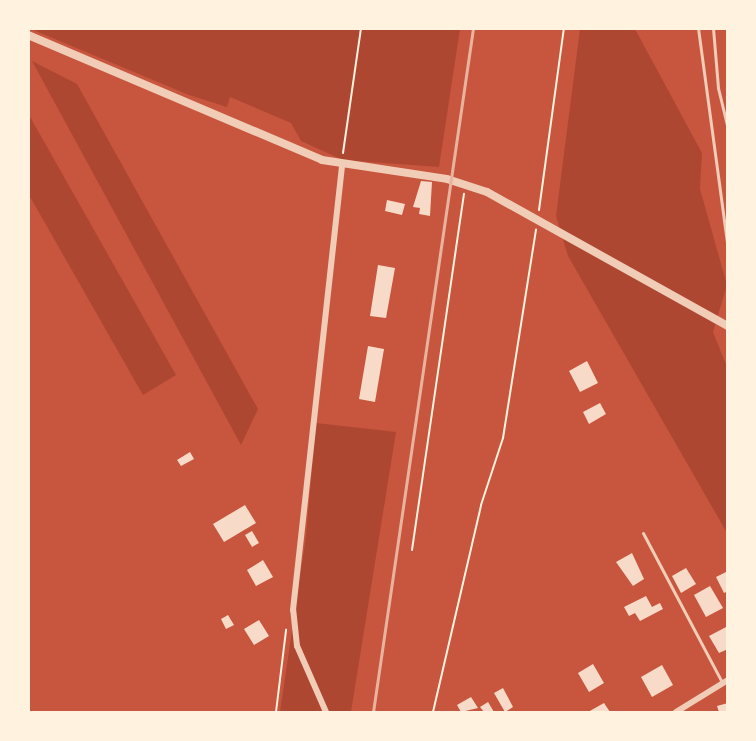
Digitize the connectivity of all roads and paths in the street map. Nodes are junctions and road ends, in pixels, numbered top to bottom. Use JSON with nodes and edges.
{"nodes":[{"id":1,"x":361,"y":28,"type":"edge"},
{"id":2,"x":564,"y":28,"type":"edge"},
{"id":3,"x":698,"y":28,"type":"edge"},
{"id":4,"x":713,"y":28,"type":"edge"},
{"id":5,"x":28,"y":35,"type":"edge"},
{"id":6,"x":728,"y":129,"type":"edge"},
{"id":7,"x":342,"y":165,"type":"junction"},
{"id":8,"x":465,"y":191,"type":"dead end"},
{"id":9,"x":538,"y":218,"type":"junction"},
{"id":10,"x":728,"y":249,"type":"edge"},
{"id":11,"x":728,"y":326,"type":"edge"},
{"id":12,"x":643,"y":533,"type":"dead end"},
{"id":13,"x":412,"y":550,"type":"dead end"},
{"id":14,"x":293,"y":610,"type":"junction"},
{"id":15,"x":725,"y":682,"type":"edge"},
{"id":16,"x":276,"y":712,"type":"edge"},
{"id":17,"x":326,"y":712,"type":"edge"},
{"id":18,"x":433,"y":712,"type":"edge"},
{"id":19,"x":676,"y":712,"type":"edge"}],
"edges":[{"from":1,"to":7,"type":"path"},
{"from":2,"to":9,"type":"path"},
{"from":3,"to":10,"type":"lane"},
{"from":4,"to":6,"type":"lane"},
{"from":5,"to":7,"type":"street"},
{"from":7,"to":9,"type":"street"},
{"from":7,"to":14,"type":"street"},
{"from":8,"to":13,"type":"path"},
{"from":9,"to":11,"type":"street"},
{"from":9,"to":18,"type":"path"},
{"from":12,"to":15,"type":"lane"},
{"from":14,"to":16,"type":"path"},
{"from":14,"to":17,"type":"street"},
{"from":15,"to":19,"type":"street"}]}
